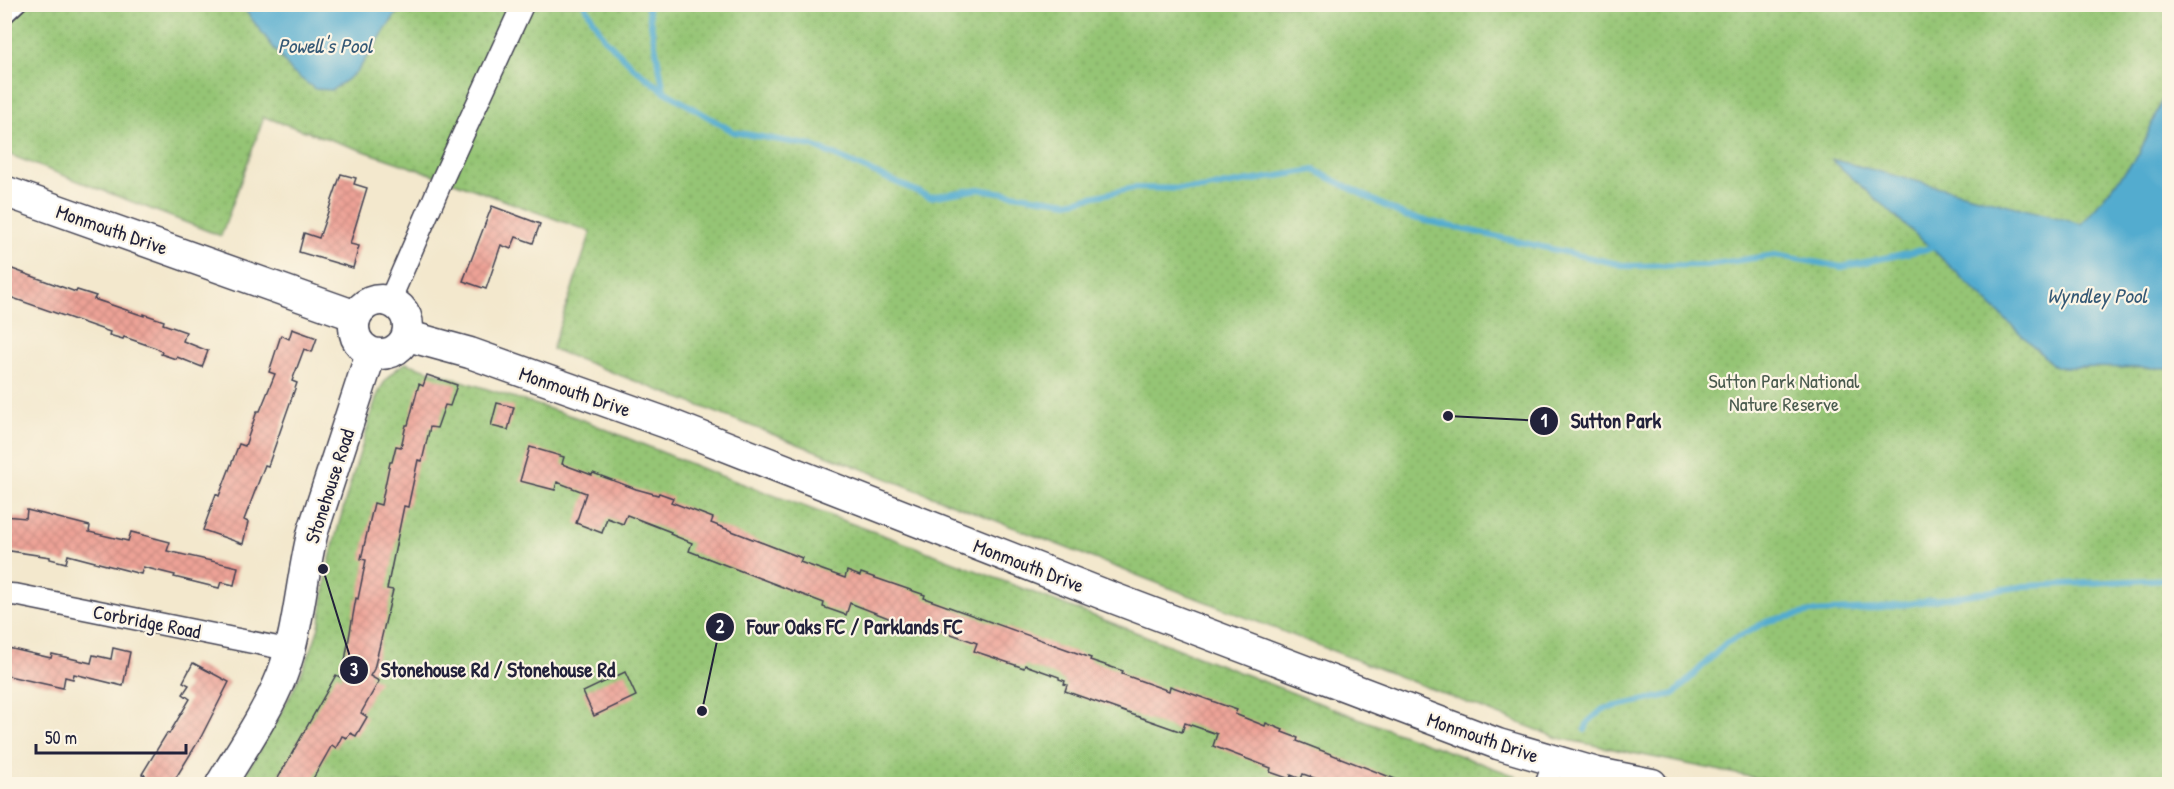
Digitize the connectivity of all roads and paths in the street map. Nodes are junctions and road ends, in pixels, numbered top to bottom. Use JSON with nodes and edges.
{"nodes":[{"id":1,"x":21,"y":4,"type":"edge"},
{"id":2,"x":523,"y":4,"type":"edge"},
{"id":3,"x":4,"y":20,"type":"edge"},
{"id":4,"x":4,"y":191,"type":"edge"},
{"id":5,"x":390,"y":300,"type":"junction"},
{"id":6,"x":356,"y":316,"type":"junction"},
{"id":7,"x":408,"y":336,"type":"junction"},
{"id":8,"x":371,"y":353,"type":"junction"},
{"id":9,"x":4,"y":594,"type":"edge"},
{"id":10,"x":290,"y":650,"type":"junction"},
{"id":11,"x":1550,"y":773,"type":"edge"},
{"id":12,"x":221,"y":784,"type":"edge"},
{"id":13,"x":1652,"y":784,"type":"edge"}],
"edges":[{"from":1,"to":3,"type":"lane"},
{"from":2,"to":5,"type":"street"},
{"from":4,"to":6,"type":"street","name":"Monmouth Drive"},
{"from":5,"to":6,"type":"street"},
{"from":5,"to":7,"type":"street"},
{"from":6,"to":8,"type":"street"},
{"from":7,"to":8,"type":"street"},
{"from":7,"to":11,"type":"street","name":"Monmouth Drive"},
{"from":8,"to":10,"type":"street","name":"Stonehouse Road"},
{"from":9,"to":10,"type":"street","name":"Corbridge Road"},
{"from":10,"to":12,"type":"street","name":"Stonehouse Road"},
{"from":11,"to":13,"type":"street","name":"Monmouth Drive"}]}
